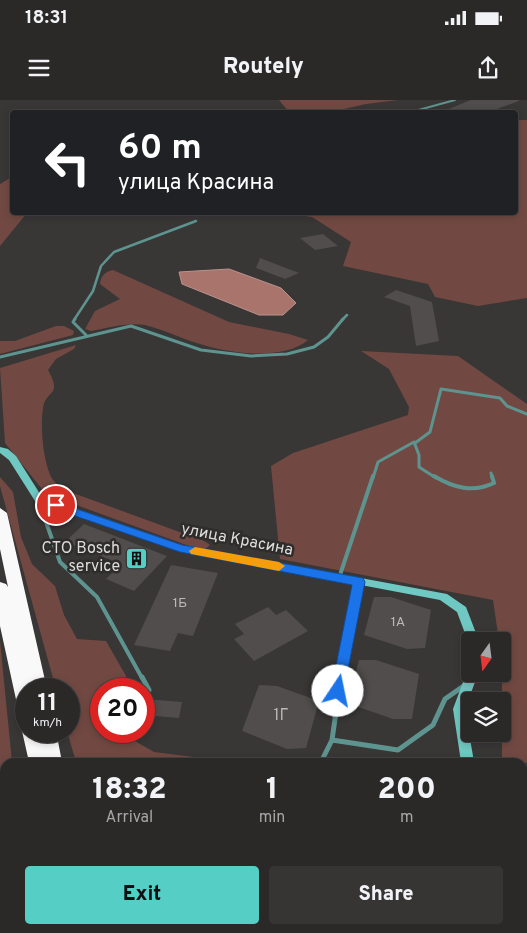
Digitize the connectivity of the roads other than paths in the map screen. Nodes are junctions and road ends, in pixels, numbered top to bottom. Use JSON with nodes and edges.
{"nodes":[{"id":1,"x":455,"y":100,"type":"edge"},
{"id":2,"x":423,"y":110,"type":"edge"},
{"id":3,"x":196,"y":220,"type":"dead end"},
{"id":4,"x":347,"y":315,"type":"dead end"},
{"id":5,"x":87,"y":336,"type":"junction"},
{"id":6,"x":0,"y":357,"type":"edge"},
{"id":7,"x":527,"y":414,"type":"edge"},
{"id":8,"x":415,"y":443,"type":"junction"},
{"id":9,"x":0,"y":450,"type":"edge"},
{"id":10,"x":491,"y":473,"type":"dead end"},
{"id":11,"x":38,"y":499,"type":"junction"},
{"id":12,"x":0,"y":512,"type":"edge"},
{"id":13,"x":339,"y":578,"type":"junction"},
{"id":14,"x":359,"y":582,"type":"junction"},
{"id":15,"x":0,"y":588,"type":"edge"},
{"id":16,"x":470,"y":632,"type":"edge"},
{"id":17,"x":20,"y":678,"type":"edge"},
{"id":18,"x":36,"y":678,"type":"edge"},
{"id":19,"x":143,"y":678,"type":"edge"},
{"id":20,"x":466,"y":682,"type":"edge"},
{"id":21,"x":469,"y":682,"type":"edge"},
{"id":22,"x":332,"y":740,"type":"junction"},
{"id":23,"x":35,"y":743,"type":"edge"},
{"id":24,"x":48,"y":743,"type":"edge"},
{"id":25,"x":38,"y":758,"type":"edge"},
{"id":26,"x":51,"y":758,"type":"edge"},
{"id":27,"x":323,"y":758,"type":"edge"},
{"id":28,"x":466,"y":758,"type":"edge"}],
"edges":[{"from":1,"to":2,"type":"lane"},
{"from":3,"to":5,"type":"lane"},
{"from":4,"to":5,"type":"lane"},
{"from":5,"to":6,"type":"lane"},
{"from":7,"to":8,"type":"lane"},
{"from":8,"to":10,"type":"lane"},
{"from":8,"to":13,"type":"lane"},
{"from":9,"to":11,"type":"street"},
{"from":11,"to":13,"type":"street","name":"улица Красина"},
{"from":11,"to":19,"type":"lane"},
{"from":12,"to":18,"type":"highway"},
{"from":13,"to":14,"type":"street","name":"улица Красина"},
{"from":14,"to":16,"type":"street","name":"улица Красина"},
{"from":14,"to":22,"type":"lane"},
{"from":15,"to":17,"type":"highway"},
{"from":20,"to":22,"type":"lane"},
{"from":21,"to":28,"type":"street"},
{"from":22,"to":27,"type":"lane"},
{"from":23,"to":25,"type":"highway"},
{"from":24,"to":26,"type":"highway"}]}
